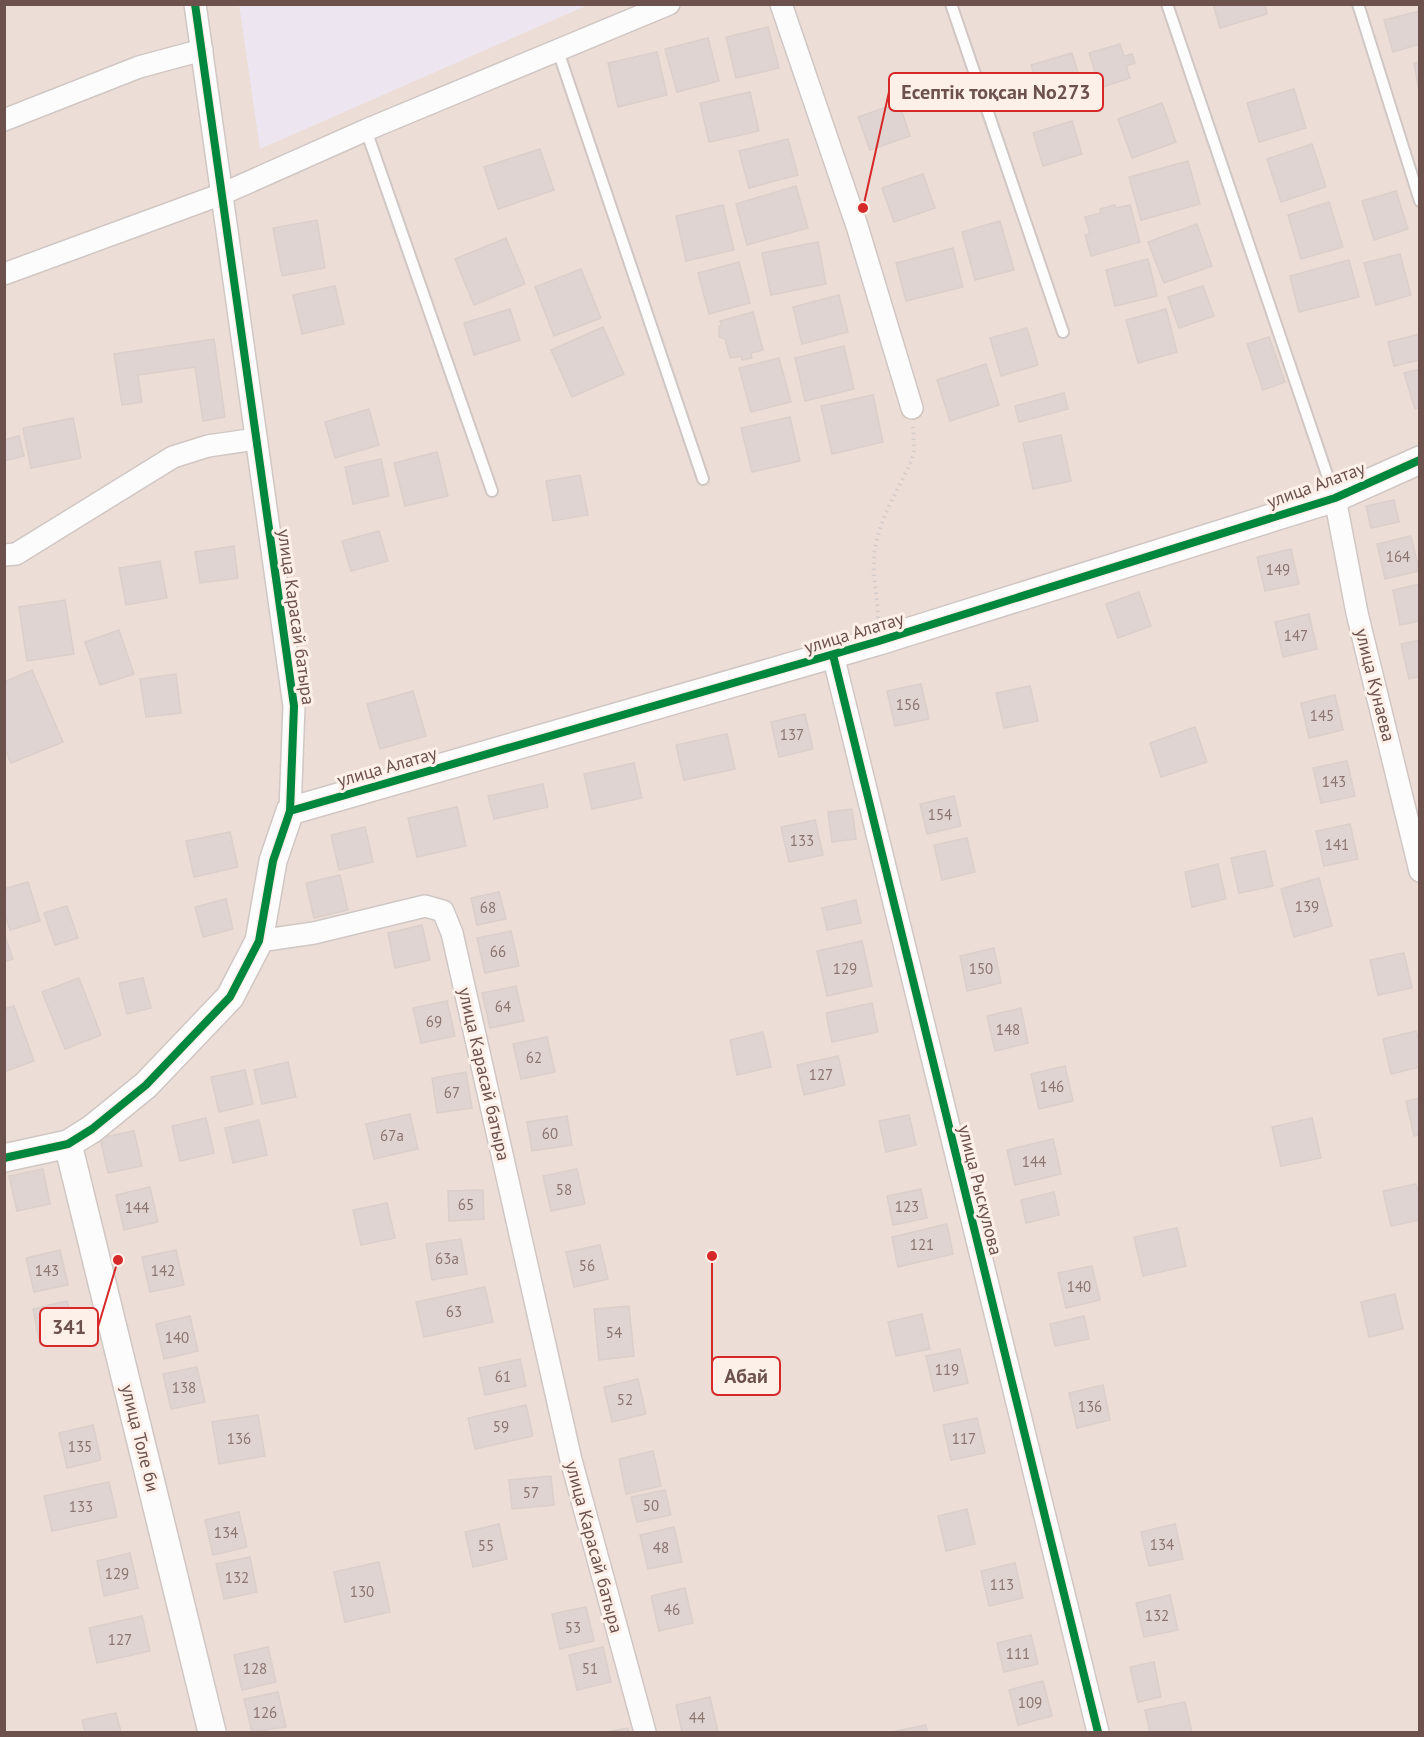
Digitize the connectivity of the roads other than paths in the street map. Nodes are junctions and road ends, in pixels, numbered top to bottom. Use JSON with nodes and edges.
{"nodes":[{"id":1,"x":195,"y":4,"type":"edge"},
{"id":2,"x":669,"y":4,"type":"edge"},
{"id":3,"x":781,"y":4,"type":"edge"},
{"id":4,"x":951,"y":4,"type":"edge"},
{"id":5,"x":1167,"y":4,"type":"edge"},
{"id":6,"x":1358,"y":4,"type":"edge"},
{"id":7,"x":202,"y":50,"type":"junction"},
{"id":8,"x":558,"y":51,"type":"junction"},
{"id":9,"x":4,"y":120,"type":"edge"},
{"id":10,"x":366,"y":130,"type":"junction"},
{"id":11,"x":222,"y":194,"type":"junction"},
{"id":12,"x":1419,"y":201,"type":"edge"},
{"id":13,"x":4,"y":274,"type":"edge"},
{"id":14,"x":1063,"y":332,"type":"dead end"},
{"id":15,"x":912,"y":408,"type":"road end"},
{"id":16,"x":256,"y":438,"type":"junction"},
{"id":17,"x":1419,"y":460,"type":"edge"},
{"id":18,"x":703,"y":479,"type":"dead end"},
{"id":19,"x":492,"y":490,"type":"dead end"},
{"id":20,"x":1335,"y":498,"type":"junction"},
{"id":21,"x":8,"y":559,"type":"edge"},
{"id":22,"x":833,"y":656,"type":"junction"},
{"id":23,"x":290,"y":811,"type":"junction"},
{"id":24,"x":1419,"y":871,"type":"edge"},
{"id":25,"x":259,"y":941,"type":"junction"},
{"id":26,"x":68,"y":1144,"type":"junction"},
{"id":27,"x":4,"y":1158,"type":"edge"},
{"id":28,"x":212,"y":1732,"type":"edge"},
{"id":29,"x":645,"y":1732,"type":"edge"},
{"id":30,"x":1098,"y":1732,"type":"edge"}],
"edges":[{"from":1,"to":7,"type":"street","name":"улица Карасай батыра"},
{"from":2,"to":8,"type":"street"},
{"from":3,"to":15,"type":"street"},
{"from":4,"to":14,"type":"lane"},
{"from":5,"to":20,"type":"lane"},
{"from":6,"to":12,"type":"lane"},
{"from":7,"to":9,"type":"street"},
{"from":7,"to":11,"type":"street","name":"улица Карасай батыра"},
{"from":8,"to":10,"type":"street"},
{"from":8,"to":18,"type":"lane"},
{"from":10,"to":11,"type":"street"},
{"from":10,"to":19,"type":"lane"},
{"from":11,"to":13,"type":"street"},
{"from":11,"to":16,"type":"street","name":"улица Карасай батыра"},
{"from":16,"to":21,"type":"street"},
{"from":16,"to":23,"type":"street","name":"улица Карасай батыра"},
{"from":17,"to":20,"type":"street","name":"улица Алатау"},
{"from":20,"to":22,"type":"street","name":"улица Алатау"},
{"from":20,"to":24,"type":"street","name":"улица Кунаева"},
{"from":22,"to":23,"type":"street","name":"улица Алатау"},
{"from":22,"to":30,"type":"street","name":"улица Рыскулова"},
{"from":23,"to":25,"type":"street","name":"улица Карасай батыра"},
{"from":25,"to":26,"type":"street"},
{"from":25,"to":29,"type":"street","name":"улица Карасай батыра"},
{"from":26,"to":27,"type":"street"},
{"from":26,"to":28,"type":"street","name":"улица Толе би"}]}
